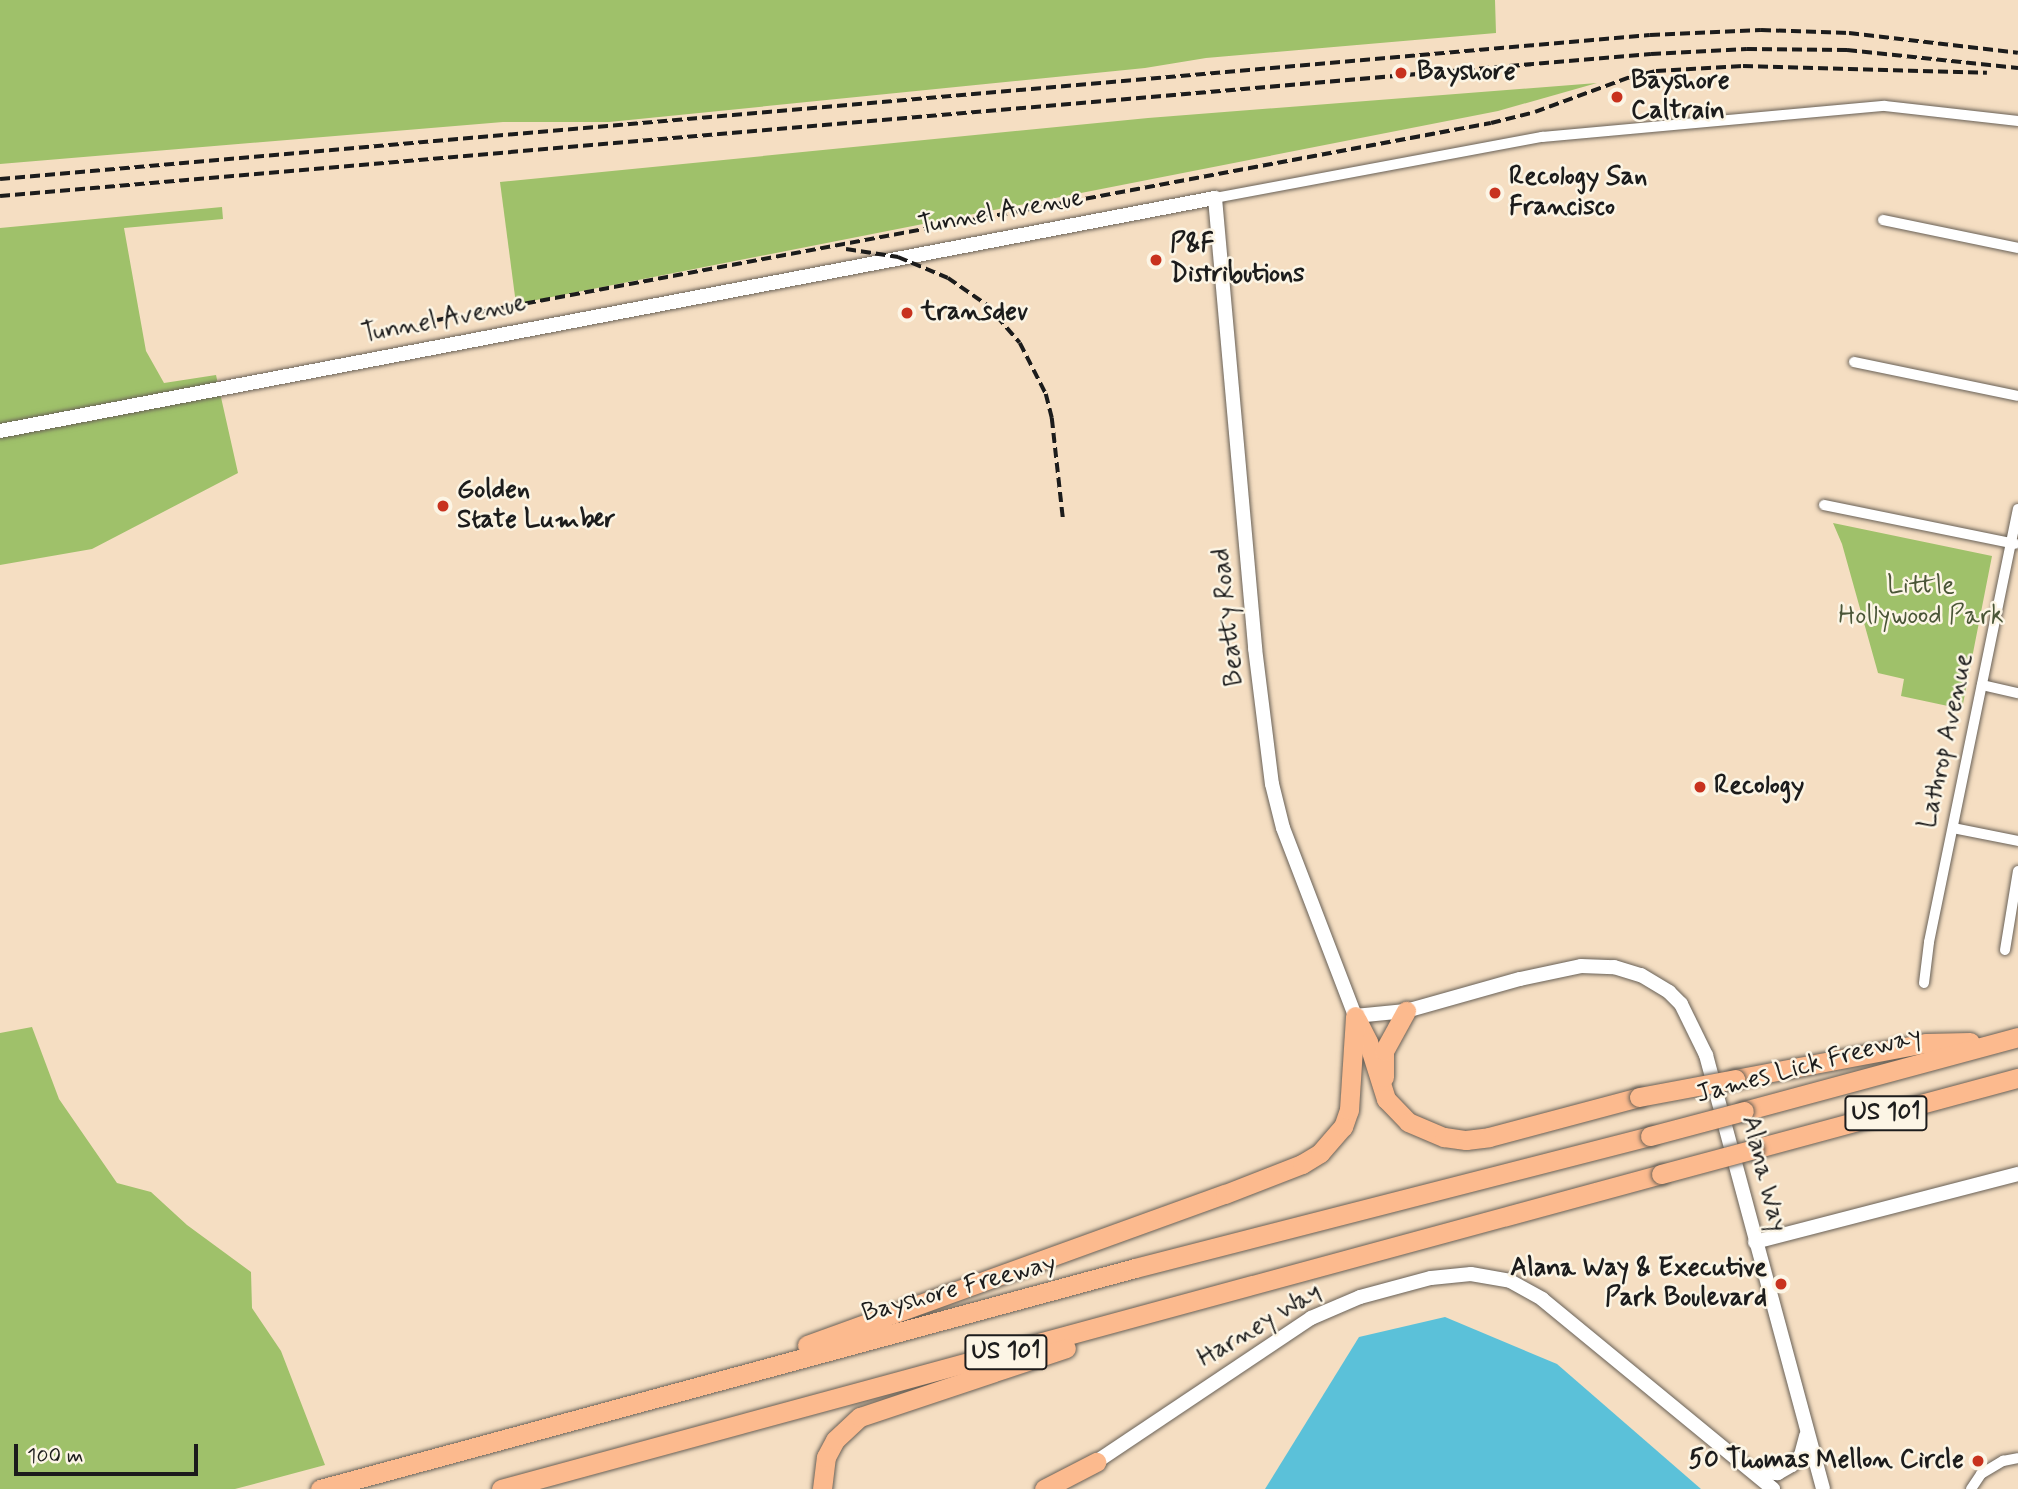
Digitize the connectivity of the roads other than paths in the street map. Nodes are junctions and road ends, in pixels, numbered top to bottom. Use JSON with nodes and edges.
{"nodes":[{"id":1,"x":2018,"y":121,"type":"edge"},
{"id":2,"x":1215,"y":198,"type":"junction"},
{"id":3,"x":1883,"y":220,"type":"dead end"},
{"id":4,"x":2018,"y":248,"type":"edge"},
{"id":5,"x":1853,"y":362,"type":"dead end"},
{"id":6,"x":2018,"y":396,"type":"edge"},
{"id":7,"x":0,"y":431,"type":"edge"},
{"id":8,"x":1824,"y":505,"type":"dead end"},
{"id":9,"x":2018,"y":509,"type":"edge"},
{"id":10,"x":2014,"y":544,"type":"edge"},
{"id":11,"x":1982,"y":685,"type":"junction"},
{"id":12,"x":2018,"y":693,"type":"edge"},
{"id":13,"x":1953,"y":828,"type":"junction"},
{"id":14,"x":2018,"y":841,"type":"edge"},
{"id":15,"x":2018,"y":871,"type":"edge"},
{"id":16,"x":2006,"y":950,"type":"dead end"},
{"id":17,"x":1924,"y":983,"type":"dead end"},
{"id":18,"x":1406,"y":1011,"type":"junction"},
{"id":19,"x":1355,"y":1016,"type":"junction"},
{"id":20,"x":2010,"y":1039,"type":"edge"},
{"id":21,"x":2018,"y":1078,"type":"edge"},
{"id":22,"x":1423,"y":1129,"type":"junction"},
{"id":23,"x":1613,"y":1146,"type":"joint"},
{"id":24,"x":2018,"y":1174,"type":"edge"},
{"id":25,"x":1755,"y":1242,"type":"junction"},
{"id":26,"x":1340,"y":1261,"type":"junction"},
{"id":27,"x":698,"y":1387,"type":"junction"},
{"id":28,"x":1805,"y":1424,"type":"junction"},
{"id":29,"x":2018,"y":1458,"type":"edge"},
{"id":30,"x":1096,"y":1462,"type":"junction"},
{"id":31,"x":1749,"y":1470,"type":"junction"},
{"id":32,"x":320,"y":1489,"type":"edge"},
{"id":33,"x":501,"y":1489,"type":"edge"},
{"id":34,"x":822,"y":1489,"type":"edge"},
{"id":35,"x":1044,"y":1489,"type":"edge"},
{"id":36,"x":1057,"y":1489,"type":"edge"},
{"id":37,"x":1773,"y":1489,"type":"edge"},
{"id":38,"x":1823,"y":1489,"type":"edge"},
{"id":39,"x":1971,"y":1489,"type":"edge"}],
"edges":[{"from":1,"to":2,"type":"street","name":"Tunnel Avenue"},
{"from":2,"to":7,"type":"street","name":"Tunnel Avenue"},
{"from":2,"to":19,"type":"street","name":"Beatty Road"},
{"from":3,"to":4,"type":"street"},
{"from":5,"to":6,"type":"street"},
{"from":8,"to":10,"type":"street"},
{"from":9,"to":10,"type":"street","name":"Lathrop Avenue"},
{"from":10,"to":11,"type":"street","name":"Lathrop Avenue"},
{"from":11,"to":12,"type":"street"},
{"from":11,"to":13,"type":"street","name":"Lathrop Avenue"},
{"from":13,"to":14,"type":"street"},
{"from":13,"to":17,"type":"street","name":"Lathrop Avenue"},
{"from":15,"to":16,"type":"street"},
{"from":18,"to":19,"type":"street","name":"Alana Way"},
{"from":18,"to":22,"type":"highway"},
{"from":18,"to":25,"type":"street","name":"Alana Way"},
{"from":19,"to":22,"type":"highway"},
{"from":19,"to":27,"type":"highway"},
{"from":20,"to":22,"type":"highway","bridge":true},
{"from":20,"to":23,"type":"highway","name":"James Lick Freeway","number":"US 101","bridge":true},
{"from":21,"to":26,"type":"highway","number":"US 101","bridge":true},
{"from":23,"to":27,"type":"highway","name":"Bayshore Freeway","number":"US 101"},
{"from":24,"to":25,"type":"street"},
{"from":25,"to":28,"type":"street","name":"Alana Way"},
{"from":26,"to":33,"type":"highway","number":"US 101"},
{"from":26,"to":34,"type":"highway"},
{"from":27,"to":32,"type":"highway","name":"Bayshore Freeway","number":"US 101"},
{"from":28,"to":31,"type":"street"},
{"from":28,"to":38,"type":"street","name":"Alana Way"},
{"from":29,"to":39,"type":"street"},
{"from":30,"to":31,"type":"street","name":"Harney Way"},
{"from":30,"to":35,"type":"highway"},
{"from":30,"to":36,"type":"highway"},
{"from":31,"to":37,"type":"street","name":"Harney Way"}]}
